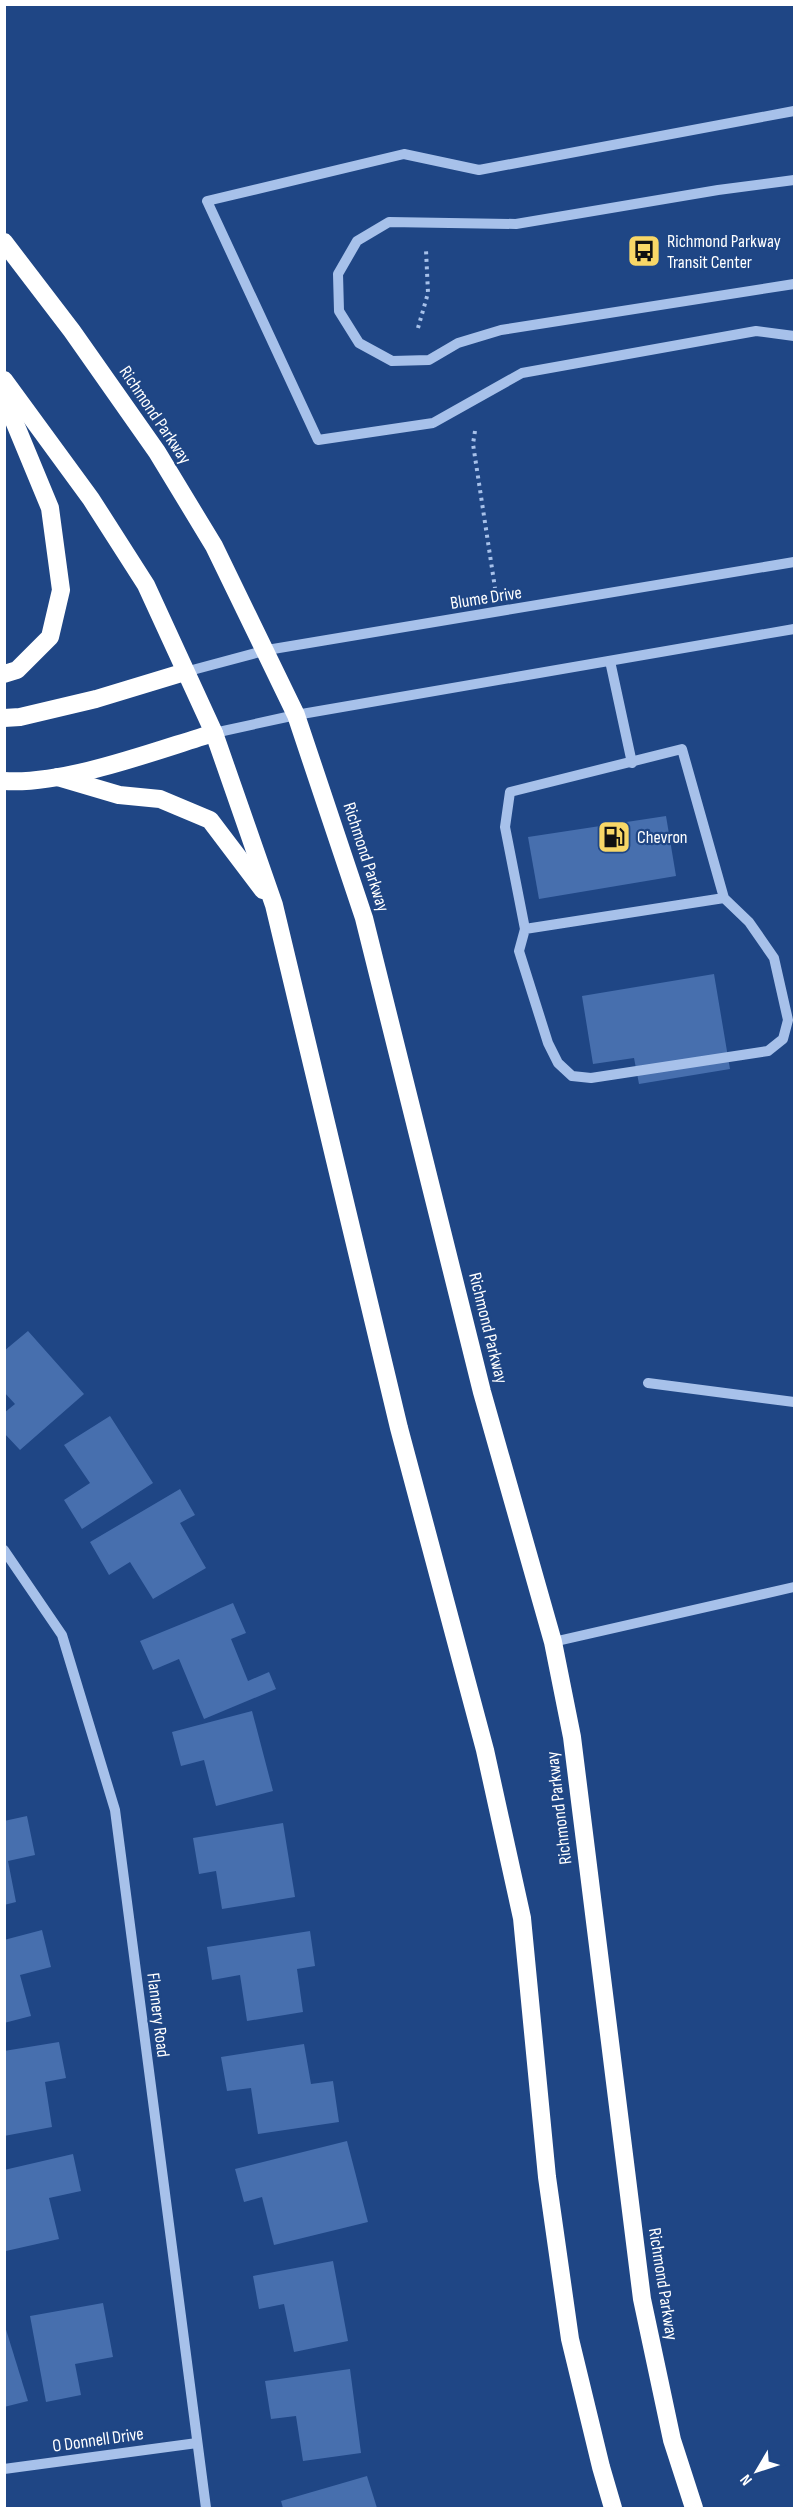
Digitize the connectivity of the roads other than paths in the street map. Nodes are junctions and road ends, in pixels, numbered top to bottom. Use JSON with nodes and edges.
{"nodes":[{"id":1,"x":795,"y":111,"type":"edge"},
{"id":2,"x":795,"y":180,"type":"edge"},
{"id":3,"x":4,"y":243,"type":"edge"},
{"id":4,"x":795,"y":284,"type":"edge"},
{"id":5,"x":795,"y":336,"type":"edge"},
{"id":6,"x":4,"y":380,"type":"edge"},
{"id":7,"x":4,"y":397,"type":"edge"},
{"id":8,"x":795,"y":562,"type":"edge"},
{"id":9,"x":795,"y":629,"type":"edge"},
{"id":10,"x":267,"y":650,"type":"junction"},
{"id":11,"x":610,"y":661,"type":"junction"},
{"id":12,"x":185,"y":672,"type":"junction"},
{"id":13,"x":4,"y":674,"type":"edge"},
{"id":14,"x":296,"y":715,"type":"junction"},
{"id":15,"x":4,"y":718,"type":"edge"},
{"id":16,"x":214,"y":734,"type":"junction"},
{"id":17,"x":632,"y":763,"type":"junction"},
{"id":18,"x":58,"y":777,"type":"junction"},
{"id":19,"x":4,"y":781,"type":"edge"},
{"id":20,"x":724,"y":898,"type":"junction"},
{"id":21,"x":274,"y":905,"type":"junction"},
{"id":22,"x":525,"y":929,"type":"junction"},
{"id":23,"x":648,"y":1383,"type":"dead end"},
{"id":24,"x":795,"y":1402,"type":"edge"},
{"id":25,"x":4,"y":1550,"type":"edge"},
{"id":26,"x":795,"y":1587,"type":"edge"},
{"id":27,"x":553,"y":1642,"type":"junction"},
{"id":28,"x":197,"y":2444,"type":"junction"},
{"id":29,"x":4,"y":2469,"type":"edge"},
{"id":30,"x":206,"y":2508,"type":"edge"},
{"id":31,"x":613,"y":2508,"type":"edge"},
{"id":32,"x":694,"y":2508,"type":"edge"}],
"edges":[{"from":1,"to":5,"type":"street"},
{"from":2,"to":4,"type":"street"},
{"from":3,"to":10,"type":"highway","name":"Richmond Parkway"},
{"from":6,"to":12,"type":"highway"},
{"from":7,"to":13,"type":"highway"},
{"from":8,"to":10,"type":"street","name":"Blume Drive"},
{"from":9,"to":11,"type":"street"},
{"from":10,"to":12,"type":"street","name":"Blume Drive"},
{"from":10,"to":14,"type":"highway","name":"Richmond Parkway"},
{"from":11,"to":14,"type":"street"},
{"from":11,"to":17,"type":"street"},
{"from":12,"to":15,"type":"highway"},
{"from":12,"to":16,"type":"highway"},
{"from":14,"to":16,"type":"street"},
{"from":14,"to":27,"type":"highway","name":"Richmond Parkway"},
{"from":16,"to":18,"type":"highway"},
{"from":16,"to":21,"type":"highway"},
{"from":17,"to":20,"type":"street"},
{"from":17,"to":22,"type":"street"},
{"from":18,"to":19,"type":"highway"},
{"from":18,"to":21,"type":"highway"},
{"from":20,"to":22,"type":"street"},
{"from":20,"to":22,"type":"street"},
{"from":21,"to":31,"type":"highway"},
{"from":23,"to":24,"type":"street"},
{"from":25,"to":28,"type":"street","name":"Flannery Road"},
{"from":26,"to":27,"type":"street"},
{"from":27,"to":32,"type":"highway","name":"Richmond Parkway"},
{"from":28,"to":29,"type":"street","name":"O Donnell Drive"},
{"from":28,"to":30,"type":"street","name":"Flannery Road"}]}
